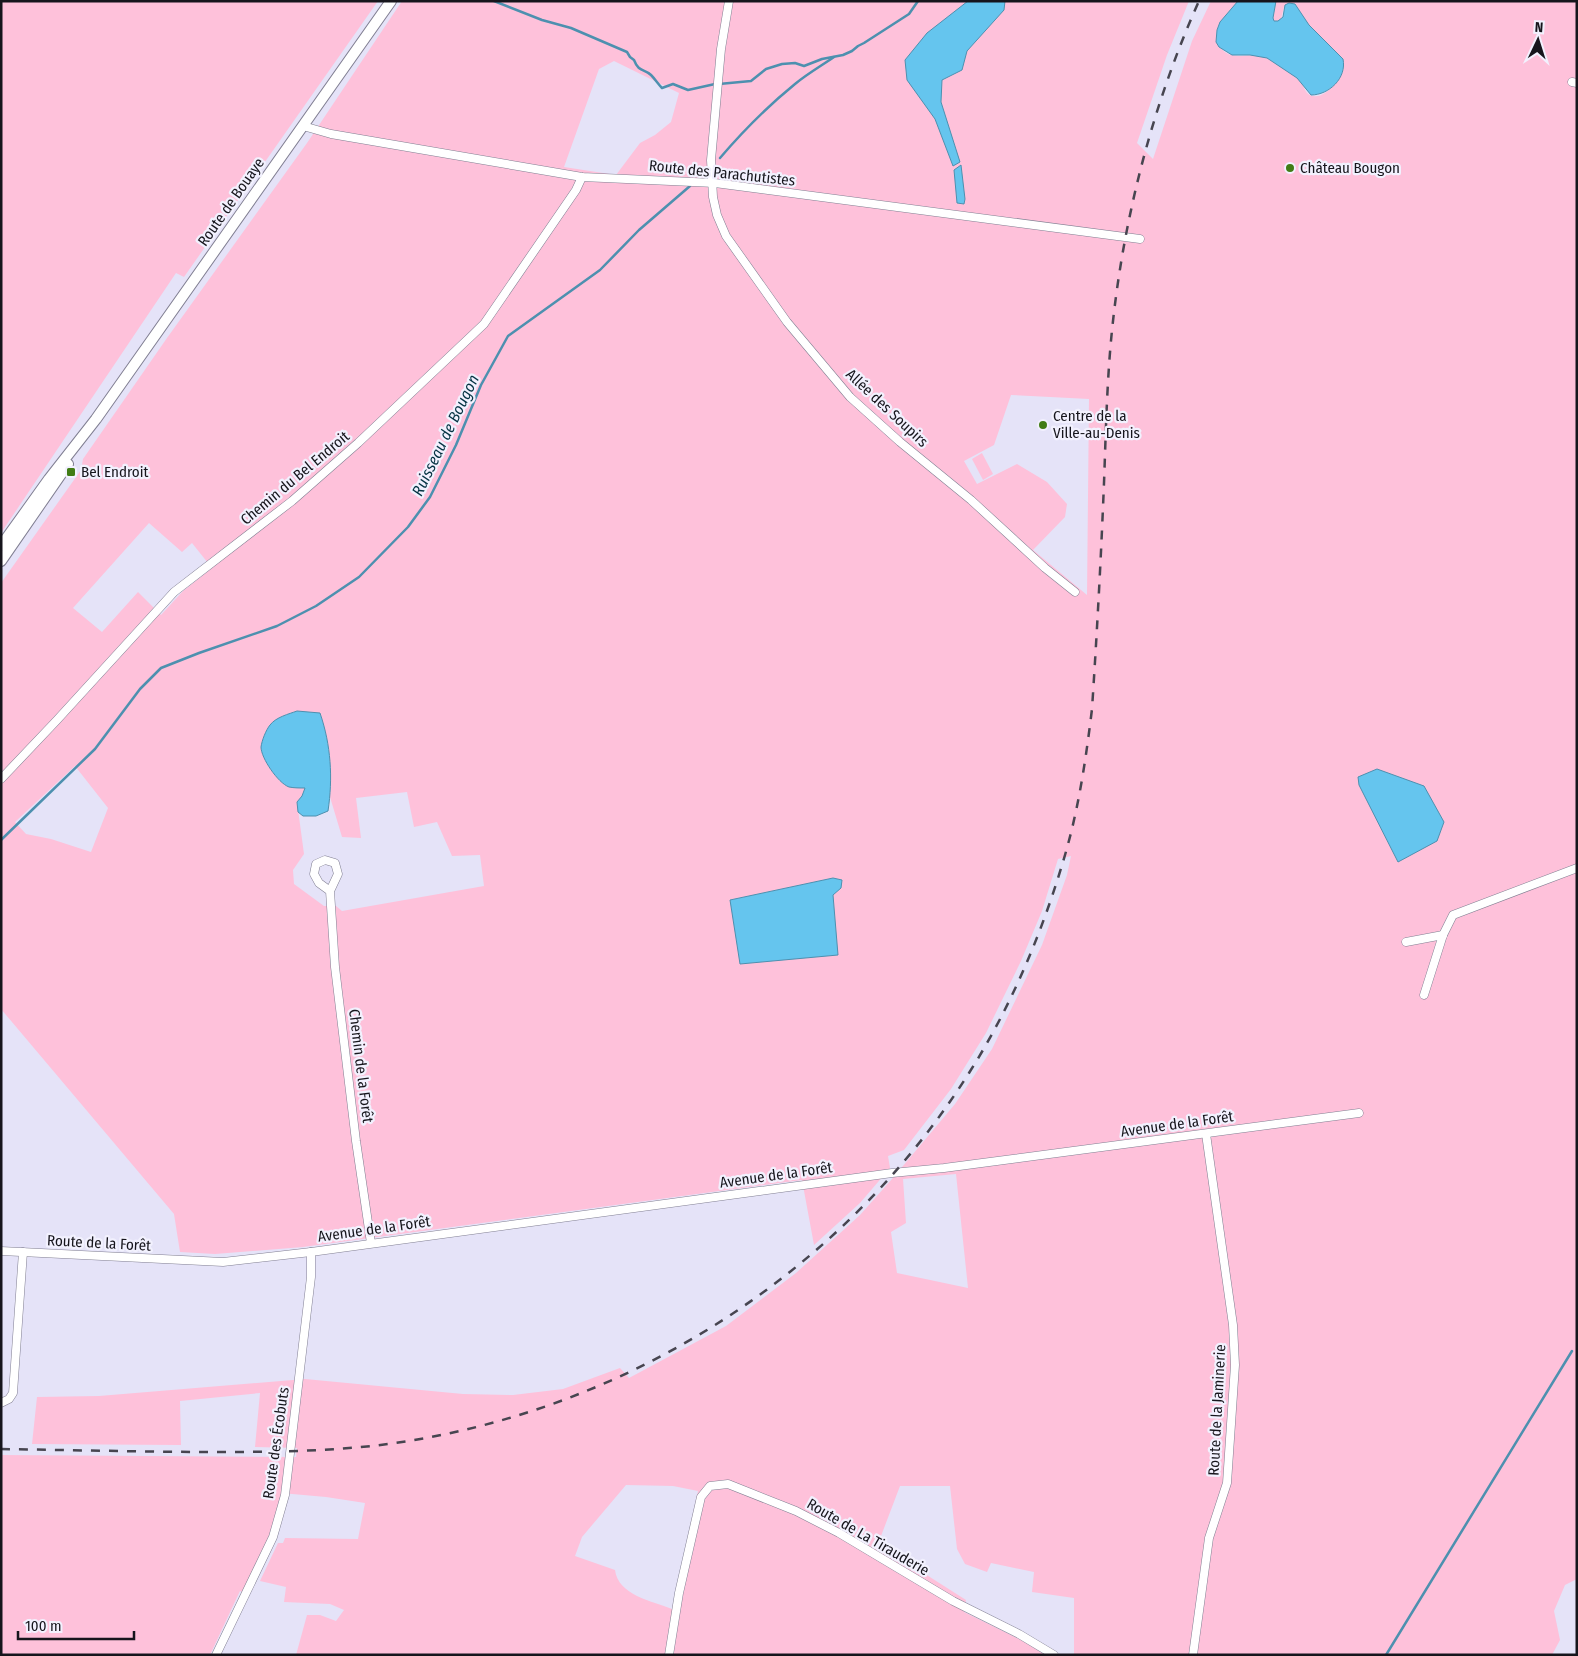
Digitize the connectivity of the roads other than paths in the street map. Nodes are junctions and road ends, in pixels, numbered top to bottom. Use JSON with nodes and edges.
{"nodes":[{"id":1,"x":391,"y":1,"type":"edge"},
{"id":2,"x":729,"y":1,"type":"edge"},
{"id":3,"x":303,"y":126,"type":"junction"},
{"id":4,"x":582,"y":177,"type":"junction"},
{"id":5,"x":711,"y":182,"type":"junction"},
{"id":6,"x":1140,"y":239,"type":"dead end"},
{"id":7,"x":96,"y":419,"type":"junction"},
{"id":8,"x":1,"y":546,"type":"edge"},
{"id":9,"x":1,"y":560,"type":"edge"},
{"id":10,"x":1075,"y":592,"type":"dead end"},
{"id":11,"x":1,"y":779,"type":"edge"},
{"id":12,"x":1577,"y":868,"type":"edge"},
{"id":13,"x":330,"y":892,"type":"dead end"},
{"id":14,"x":1442,"y":935,"type":"junction"},
{"id":15,"x":1406,"y":942,"type":"dead end"},
{"id":16,"x":1424,"y":995,"type":"dead end"},
{"id":17,"x":1359,"y":1113,"type":"dead end"},
{"id":18,"x":1206,"y":1134,"type":"junction"},
{"id":19,"x":371,"y":1243,"type":"junction"},
{"id":20,"x":1,"y":1251,"type":"edge"},
{"id":21,"x":23,"y":1252,"type":"junction"},
{"id":22,"x":310,"y":1252,"type":"junction"},
{"id":23,"x":196,"y":1262,"type":"joint"},
{"id":24,"x":5,"y":1401,"type":"edge"},
{"id":25,"x":216,"y":1655,"type":"edge"},
{"id":26,"x":669,"y":1655,"type":"edge"},
{"id":27,"x":1054,"y":1655,"type":"edge"},
{"id":28,"x":1193,"y":1655,"type":"edge"}],
"edges":[{"from":1,"to":3,"type":"main road","name":"Route de Bouaye"},
{"from":2,"to":5,"type":"street","name":"Allée des Soupirs"},
{"from":3,"to":4,"type":"street","name":"Route des Parachutistes"},
{"from":3,"to":7,"type":"main road","name":"Route de Bouaye"},
{"from":4,"to":5,"type":"street","name":"Route des Parachutistes"},
{"from":4,"to":11,"type":"street","name":"Chemin du Bel Endroit"},
{"from":5,"to":6,"type":"street","name":"Route des Parachutistes"},
{"from":5,"to":10,"type":"street","name":"Allée des Soupirs"},
{"from":7,"to":8,"type":"main road","name":"Route de Bouaye"},
{"from":7,"to":9,"type":"main road","name":"Route de Bouaye"},
{"from":12,"to":14,"type":"street"},
{"from":13,"to":19,"type":"street","name":"Chemin de la Forêt"},
{"from":14,"to":15,"type":"street"},
{"from":14,"to":16,"type":"street"},
{"from":17,"to":18,"type":"street","name":"Avenue de la Forêt"},
{"from":18,"to":19,"type":"street","name":"Avenue de la Forêt"},
{"from":18,"to":28,"type":"street","name":"Route de la Jaminerie"},
{"from":19,"to":22,"type":"street","name":"Avenue de la Forêt"},
{"from":20,"to":21,"type":"street","name":"Route de la Forêt"},
{"from":21,"to":23,"type":"street","name":"Route de la Forêt"},
{"from":21,"to":24,"type":"street"},
{"from":22,"to":23,"type":"street","name":"Avenue de la Forêt"},
{"from":22,"to":25,"type":"street","name":"Route des Écobuts"},
{"from":26,"to":27,"type":"street","name":"Route de La Tirauderie"}]}
